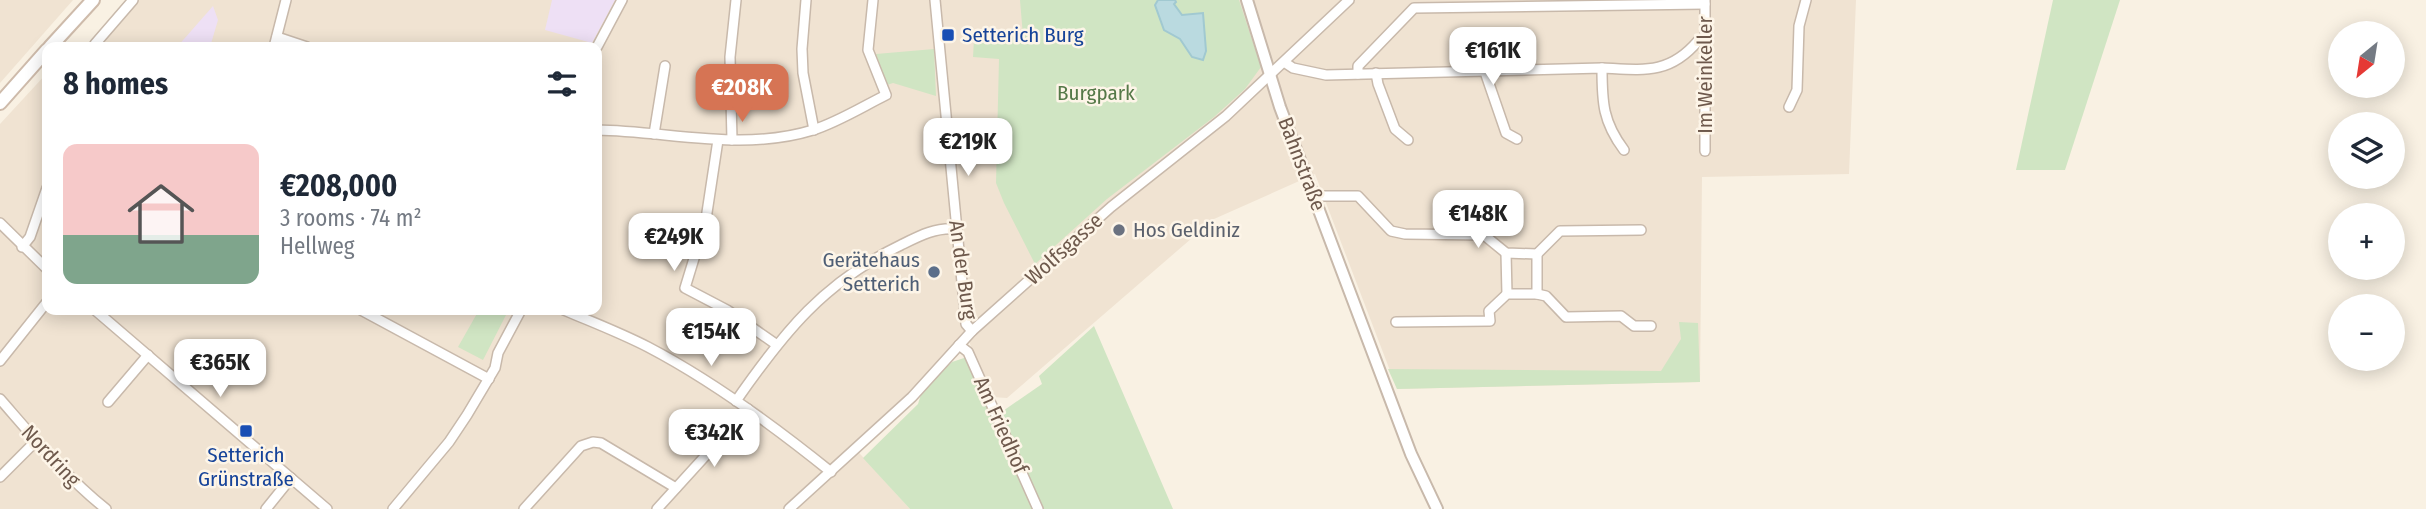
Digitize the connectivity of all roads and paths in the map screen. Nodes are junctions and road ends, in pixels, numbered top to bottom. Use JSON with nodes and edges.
{"nodes":[{"id":1,"x":93,"y":0,"type":"edge"},
{"id":2,"x":133,"y":0,"type":"edge"},
{"id":3,"x":286,"y":0,"type":"edge"},
{"id":4,"x":622,"y":0,"type":"edge"},
{"id":5,"x":736,"y":0,"type":"edge"},
{"id":6,"x":806,"y":0,"type":"edge"},
{"id":7,"x":873,"y":0,"type":"edge"},
{"id":8,"x":935,"y":0,"type":"edge"},
{"id":9,"x":1247,"y":0,"type":"edge"},
{"id":10,"x":1349,"y":0,"type":"edge"},
{"id":11,"x":1806,"y":0,"type":"edge"},
{"id":12,"x":1705,"y":2,"type":"edge"},
{"id":13,"x":277,"y":37,"type":"junction"},
{"id":14,"x":54,"y":42,"type":"edge"},
{"id":15,"x":99,"y":42,"type":"edge"},
{"id":16,"x":276,"y":42,"type":"edge"},
{"id":17,"x":292,"y":42,"type":"edge"},
{"id":18,"x":600,"y":42,"type":"edge"},
{"id":19,"x":1706,"y":42,"type":"junction"},
{"id":20,"x":42,"y":56,"type":"edge"},
{"id":21,"x":1284,"y":62,"type":"junction"},
{"id":22,"x":665,"y":66,"type":"dead end"},
{"id":23,"x":1602,"y":68,"type":"junction"},
{"id":24,"x":1485,"y":72,"type":"junction"},
{"id":25,"x":1376,"y":73,"type":"junction"},
{"id":26,"x":1358,"y":74,"type":"junction"},
{"id":27,"x":1269,"y":76,"type":"junction"},
{"id":28,"x":0,"y":103,"type":"edge"},
{"id":29,"x":1789,"y":107,"type":"dead end"},
{"id":30,"x":602,"y":130,"type":"edge"},
{"id":31,"x":814,"y":130,"type":"junction"},
{"id":32,"x":654,"y":134,"type":"junction"},
{"id":33,"x":1517,"y":139,"type":"dead end"},
{"id":34,"x":718,"y":140,"type":"junction"},
{"id":35,"x":732,"y":140,"type":"junction"},
{"id":36,"x":1408,"y":140,"type":"dead end"},
{"id":37,"x":1624,"y":150,"type":"dead end"},
{"id":38,"x":1705,"y":151,"type":"dead end"},
{"id":39,"x":1314,"y":196,"type":"junction"},
{"id":40,"x":42,"y":202,"type":"edge"},
{"id":41,"x":0,"y":223,"type":"edge"},
{"id":42,"x":956,"y":229,"type":"junction"},
{"id":43,"x":1641,"y":230,"type":"dead end"},
{"id":44,"x":22,"y":247,"type":"junction"},
{"id":45,"x":1506,"y":253,"type":"junction"},
{"id":46,"x":1537,"y":254,"type":"junction"},
{"id":47,"x":42,"y":265,"type":"edge"},
{"id":48,"x":1507,"y":294,"type":"junction"},
{"id":49,"x":1537,"y":294,"type":"junction"},
{"id":50,"x":42,"y":308,"type":"edge"},
{"id":51,"x":101,"y":315,"type":"edge"},
{"id":52,"x":370,"y":315,"type":"edge"},
{"id":53,"x":518,"y":315,"type":"edge"},
{"id":54,"x":575,"y":315,"type":"edge"},
{"id":55,"x":1396,"y":322,"type":"dead end"},
{"id":56,"x":1651,"y":326,"type":"dead end"},
{"id":57,"x":972,"y":331,"type":"junction"},
{"id":58,"x":777,"y":345,"type":"junction"},
{"id":59,"x":960,"y":345,"type":"junction"},
{"id":60,"x":148,"y":355,"type":"junction"},
{"id":61,"x":0,"y":361,"type":"edge"},
{"id":62,"x":489,"y":379,"type":"junction"},
{"id":63,"x":0,"y":399,"type":"edge"},
{"id":64,"x":736,"y":401,"type":"junction"},
{"id":65,"x":108,"y":402,"type":"dead end"},
{"id":66,"x":748,"y":409,"type":"junction"},
{"id":67,"x":36,"y":441,"type":"junction"},
{"id":68,"x":831,"y":472,"type":"junction"},
{"id":69,"x":0,"y":477,"type":"edge"},
{"id":70,"x":291,"y":478,"type":"junction"},
{"id":71,"x":676,"y":488,"type":"junction"},
{"id":72,"x":106,"y":509,"type":"edge"},
{"id":73,"x":265,"y":509,"type":"edge"},
{"id":74,"x":327,"y":509,"type":"edge"},
{"id":75,"x":393,"y":509,"type":"edge"},
{"id":76,"x":524,"y":509,"type":"edge"},
{"id":77,"x":657,"y":509,"type":"edge"},
{"id":78,"x":789,"y":509,"type":"edge"},
{"id":79,"x":1038,"y":509,"type":"edge"},
{"id":80,"x":1437,"y":509,"type":"edge"}],
"edges":[{"from":1,"to":14,"type":"main road"},
{"from":2,"to":15,"type":"street"},
{"from":3,"to":13,"type":"street"},
{"from":4,"to":18,"type":"street"},
{"from":5,"to":35,"type":"street"},
{"from":6,"to":31,"type":"street"},
{"from":7,"to":31,"type":"street"},
{"from":8,"to":42,"type":"street","name":"An der Burg"},
{"from":9,"to":27,"type":"street","name":"Bahnstraße"},
{"from":10,"to":21,"type":"street","name":"Wolfsgasse"},
{"from":11,"to":29,"type":"street"},
{"from":12,"to":19,"type":"street","name":"Im Weinkeller"},
{"from":12,"to":26,"type":"street"},
{"from":13,"to":16,"type":"street"},
{"from":13,"to":17,"type":"street"},
{"from":19,"to":23,"type":"street"},
{"from":19,"to":38,"type":"street","name":"Im Weinkeller"},
{"from":20,"to":28,"type":"main road"},
{"from":21,"to":26,"type":"street"},
{"from":21,"to":27,"type":"street","name":"Wolfsgasse"},
{"from":22,"to":32,"type":"street"},
{"from":23,"to":24,"type":"street"},
{"from":23,"to":37,"type":"street"},
{"from":24,"to":25,"type":"street"},
{"from":24,"to":33,"type":"street"},
{"from":25,"to":26,"type":"street"},
{"from":25,"to":36,"type":"street"},
{"from":27,"to":39,"type":"street","name":"Bahnstraße"},
{"from":27,"to":57,"type":"street","name":"Wolfsgasse"},
{"from":30,"to":32,"type":"street"},
{"from":31,"to":35,"type":"street"},
{"from":32,"to":34,"type":"street"},
{"from":34,"to":35,"type":"street"},
{"from":34,"to":58,"type":"street"},
{"from":39,"to":45,"type":"street"},
{"from":39,"to":80,"type":"street","name":"Bahnstraße"},
{"from":40,"to":44,"type":"street"},
{"from":41,"to":44,"type":"street"},
{"from":42,"to":57,"type":"street","name":"An der Burg"},
{"from":42,"to":58,"type":"street"},
{"from":43,"to":46,"type":"street"},
{"from":44,"to":47,"type":"street"},
{"from":45,"to":46,"type":"street"},
{"from":45,"to":48,"type":"street"},
{"from":46,"to":49,"type":"street"},
{"from":48,"to":49,"type":"street"},
{"from":48,"to":55,"type":"street"},
{"from":49,"to":56,"type":"street"},
{"from":50,"to":61,"type":"street"},
{"from":51,"to":60,"type":"street"},
{"from":52,"to":62,"type":"street"},
{"from":53,"to":62,"type":"street"},
{"from":54,"to":64,"type":"street"},
{"from":57,"to":59,"type":"street","name":"Wolfsgasse"},
{"from":58,"to":64,"type":"street"},
{"from":59,"to":68,"type":"street","name":"Wolfsgasse"},
{"from":59,"to":79,"type":"street","name":"Am Friedhof"},
{"from":60,"to":65,"type":"street"},
{"from":60,"to":70,"type":"street"},
{"from":62,"to":75,"type":"street"},
{"from":63,"to":67,"type":"street","name":"Nordring"},
{"from":64,"to":66,"type":"street"},
{"from":66,"to":68,"type":"street"},
{"from":66,"to":71,"type":"street"},
{"from":67,"to":69,"type":"street"},
{"from":67,"to":72,"type":"street","name":"Nordring"},
{"from":68,"to":78,"type":"street","name":"Wolfsgasse"},
{"from":70,"to":73,"type":"street"},
{"from":70,"to":74,"type":"street"},
{"from":71,"to":76,"type":"street"},
{"from":71,"to":77,"type":"street"}]}
